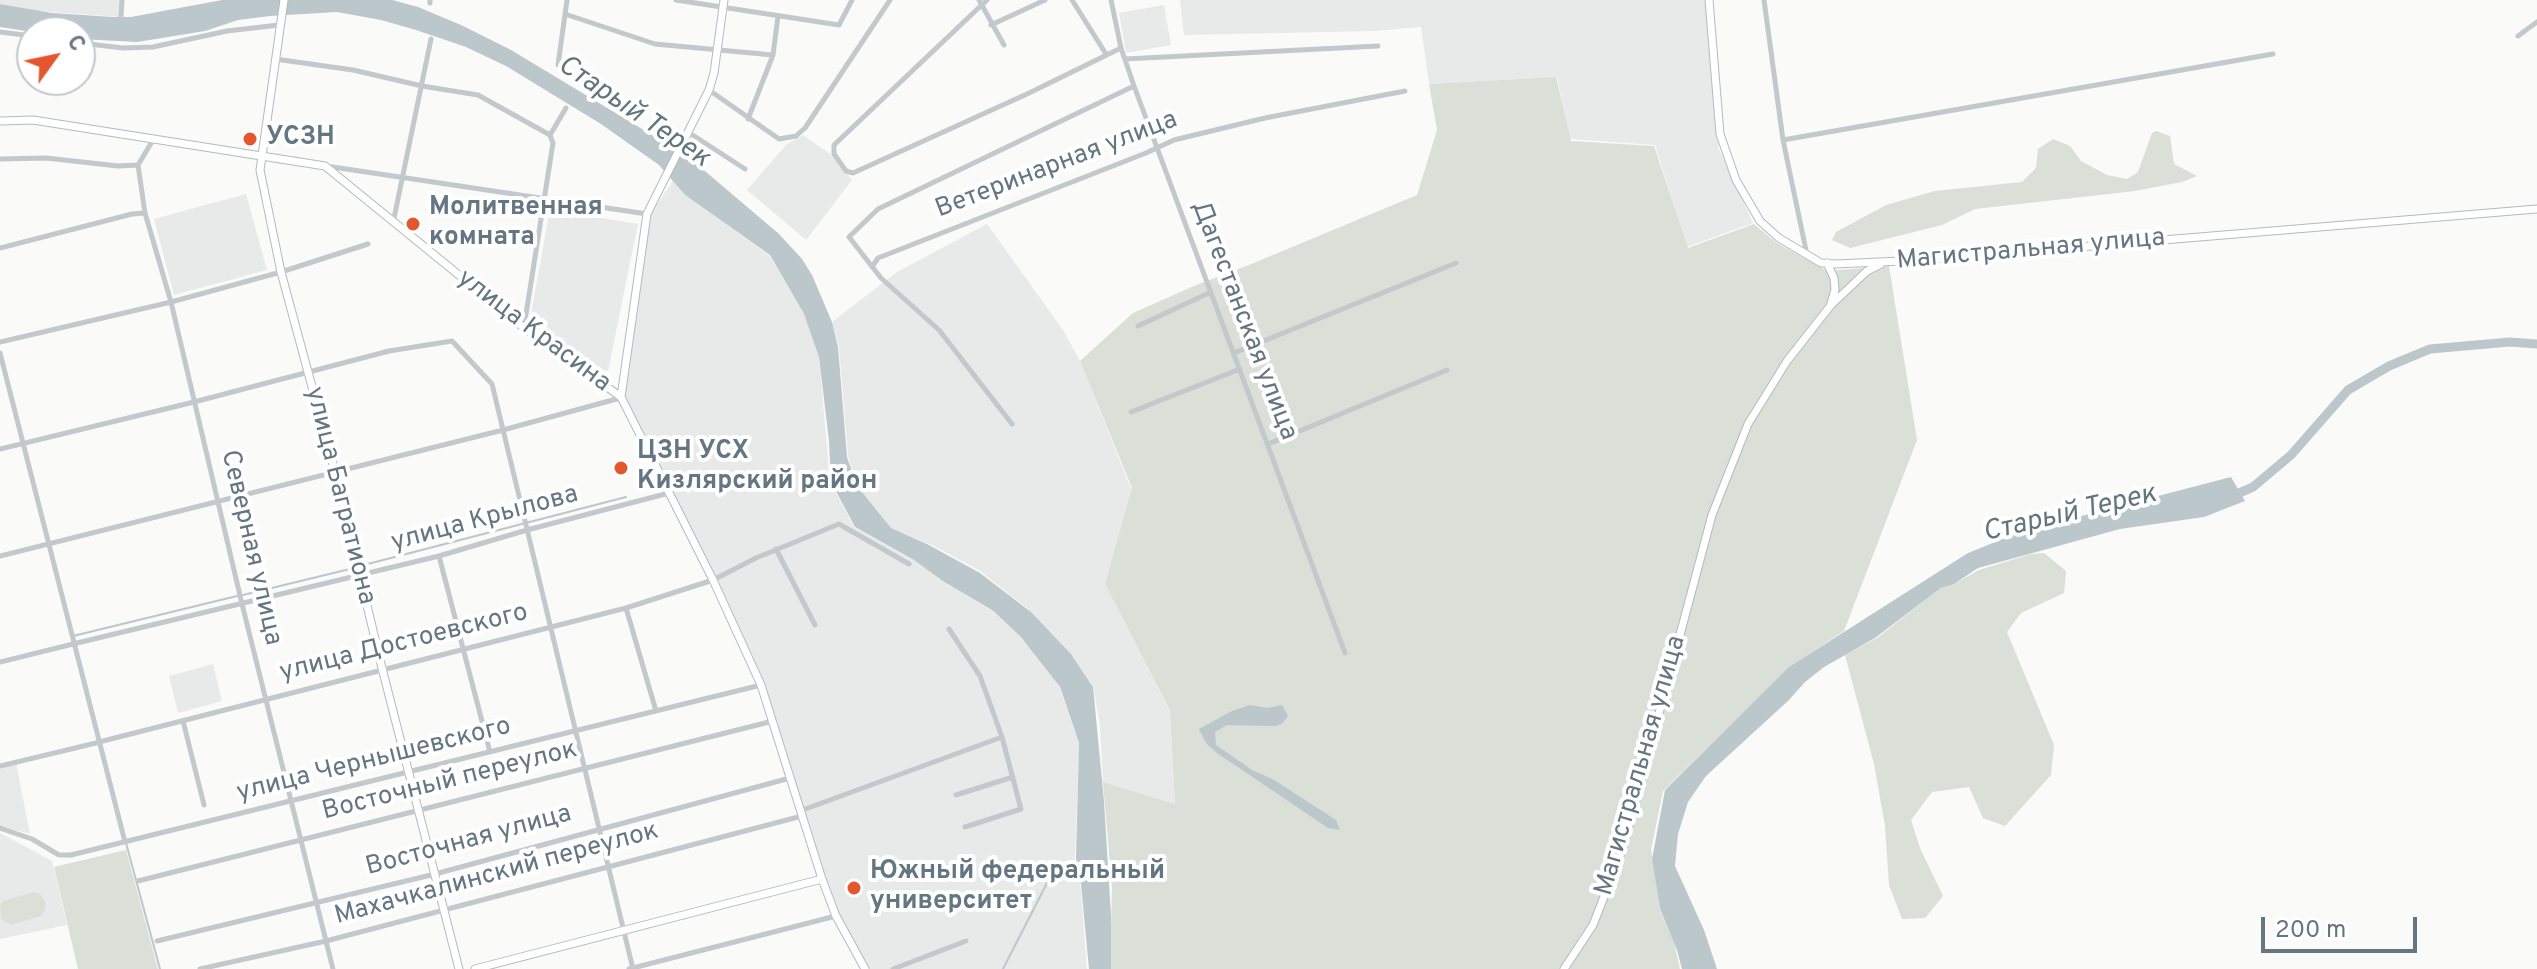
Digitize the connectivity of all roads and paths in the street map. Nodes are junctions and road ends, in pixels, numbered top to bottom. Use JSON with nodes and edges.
{"nodes":[{"id":1,"x":122,"y":0,"type":"edge"},
{"id":2,"x":284,"y":0,"type":"edge"},
{"id":3,"x":567,"y":0,"type":"edge"},
{"id":4,"x":676,"y":0,"type":"edge"},
{"id":5,"x":852,"y":0,"type":"edge"},
{"id":6,"x":890,"y":0,"type":"edge"},
{"id":7,"x":987,"y":0,"type":"edge"},
{"id":8,"x":1045,"y":0,"type":"edge"},
{"id":9,"x":1072,"y":0,"type":"edge"},
{"id":10,"x":1111,"y":0,"type":"edge"},
{"id":11,"x":1709,"y":0,"type":"edge"},
{"id":12,"x":1764,"y":0,"type":"edge"},
{"id":13,"x":979,"y":2,"type":"edge"},
{"id":14,"x":724,"y":3,"type":"edge"},
{"id":15,"x":565,"y":14,"type":"junction"},
{"id":16,"x":778,"y":16,"type":"junction"},
{"id":17,"x":121,"y":17,"type":"dead end"},
{"id":18,"x":280,"y":22,"type":"junction"},
{"id":19,"x":2537,"y":22,"type":"edge"},
{"id":20,"x":991,"y":25,"type":"junction"},
{"id":21,"x":2518,"y":36,"type":"dead end"},
{"id":22,"x":431,"y":39,"type":"dead end"},
{"id":23,"x":96,"y":45,"type":"edge"},
{"id":24,"x":1004,"y":45,"type":"dead end"},
{"id":25,"x":1378,"y":46,"type":"dead end"},
{"id":26,"x":1121,"y":48,"type":"junction"},
{"id":27,"x":717,"y":51,"type":"junction"},
{"id":28,"x":1106,"y":54,"type":"junction"},
{"id":29,"x":2273,"y":54,"type":"dead end"},
{"id":30,"x":773,"y":55,"type":"junction"},
{"id":31,"x":274,"y":59,"type":"junction"},
{"id":32,"x":1125,"y":59,"type":"junction"},
{"id":33,"x":558,"y":65,"type":"dead end"},
{"id":34,"x":422,"y":86,"type":"junction"},
{"id":35,"x":1134,"y":86,"type":"junction"},
{"id":36,"x":709,"y":90,"type":"junction"},
{"id":37,"x":1405,"y":91,"type":"dead end"},
{"id":38,"x":566,"y":108,"type":"dead end"},
{"id":39,"x":748,"y":119,"type":"junction"},
{"id":40,"x":0,"y":121,"type":"edge"},
{"id":41,"x":687,"y":132,"type":"junction"},
{"id":42,"x":550,"y":135,"type":"junction"},
{"id":43,"x":153,"y":140,"type":"junction"},
{"id":44,"x":1783,"y":140,"type":"junction"},
{"id":45,"x":1157,"y":147,"type":"junction"},
{"id":46,"x":261,"y":156,"type":"junction"},
{"id":47,"x":0,"y":159,"type":"edge"},
{"id":48,"x":138,"y":165,"type":"junction"},
{"id":49,"x":325,"y":166,"type":"junction"},
{"id":50,"x":745,"y":169,"type":"dead end"},
{"id":51,"x":403,"y":176,"type":"junction"},
{"id":52,"x":544,"y":197,"type":"junction"},
{"id":53,"x":2537,"y":209,"type":"edge"},
{"id":54,"x":145,"y":213,"type":"junction"},
{"id":55,"x":647,"y":214,"type":"junction"},
{"id":56,"x":393,"y":224,"type":"junction"},
{"id":57,"x":368,"y":244,"type":"dead end"},
{"id":58,"x":0,"y":248,"type":"edge"},
{"id":59,"x":1807,"y":257,"type":"junction"},
{"id":60,"x":1456,"y":263,"type":"dead end"},
{"id":61,"x":1827,"y":263,"type":"junction"},
{"id":62,"x":1883,"y":263,"type":"junction"},
{"id":63,"x":872,"y":267,"type":"junction"},
{"id":64,"x":281,"y":272,"type":"junction"},
{"id":65,"x":1211,"y":292,"type":"junction"},
{"id":66,"x":171,"y":302,"type":"junction"},
{"id":67,"x":1831,"y":305,"type":"junction"},
{"id":68,"x":1138,"y":326,"type":"dead end"},
{"id":69,"x":524,"y":328,"type":"junction"},
{"id":70,"x":0,"y":342,"type":"edge"},
{"id":71,"x":0,"y":353,"type":"edge"},
{"id":72,"x":1234,"y":353,"type":"junction"},
{"id":73,"x":1240,"y":369,"type":"junction"},
{"id":74,"x":1447,"y":370,"type":"dead end"},
{"id":75,"x":307,"y":371,"type":"junction"},
{"id":76,"x":621,"y":397,"type":"junction"},
{"id":77,"x":194,"y":402,"type":"junction"},
{"id":78,"x":1131,"y":412,"type":"dead end"},
{"id":79,"x":1012,"y":424,"type":"dead end"},
{"id":80,"x":503,"y":430,"type":"junction"},
{"id":81,"x":23,"y":443,"type":"junction"},
{"id":82,"x":1268,"y":444,"type":"junction"},
{"id":83,"x":0,"y":449,"type":"edge"},
{"id":84,"x":335,"y":472,"type":"junction"},
{"id":85,"x":670,"y":492,"type":"junction"},
{"id":86,"x":219,"y":501,"type":"junction"},
{"id":87,"x":527,"y":530,"type":"junction"},
{"id":88,"x":47,"y":543,"type":"junction"},
{"id":89,"x":776,"y":549,"type":"junction"},
{"id":90,"x":0,"y":556,"type":"edge"},
{"id":91,"x":439,"y":556,"type":"junction"},
{"id":92,"x":909,"y":564,"type":"dead end"},
{"id":93,"x":360,"y":573,"type":"junction"},
{"id":94,"x":713,"y":580,"type":"junction"},
{"id":95,"x":242,"y":604,"type":"junction"},
{"id":96,"x":626,"y":608,"type":"junction"},
{"id":97,"x":815,"y":625,"type":"dead end"},
{"id":98,"x":551,"y":628,"type":"junction"},
{"id":99,"x":949,"y":629,"type":"dead end"},
{"id":100,"x":74,"y":644,"type":"junction"},
{"id":101,"x":464,"y":648,"type":"junction"},
{"id":102,"x":1345,"y":653,"type":"dead end"},
{"id":103,"x":0,"y":662,"type":"edge"},
{"id":104,"x":382,"y":668,"type":"junction"},
{"id":105,"x":761,"y":685,"type":"junction"},
{"id":106,"x":265,"y":700,"type":"junction"},
{"id":107,"x":656,"y":711,"type":"junction"},
{"id":108,"x":183,"y":721,"type":"junction"},
{"id":109,"x":773,"y":721,"type":"junction"},
{"id":110,"x":576,"y":731,"type":"junction"},
{"id":111,"x":1002,"y":737,"type":"junction"},
{"id":112,"x":100,"y":742,"type":"junction"},
{"id":113,"x":490,"y":753,"type":"junction"},
{"id":114,"x":0,"y":766,"type":"edge"},
{"id":115,"x":585,"y":768,"type":"junction"},
{"id":116,"x":410,"y":773,"type":"junction"},
{"id":117,"x":1013,"y":777,"type":"junction"},
{"id":118,"x":790,"y":778,"type":"junction"},
{"id":119,"x":956,"y":795,"type":"dead end"},
{"id":120,"x":291,"y":802,"type":"junction"},
{"id":121,"x":204,"y":805,"type":"dead end"},
{"id":122,"x":420,"y":811,"type":"junction"},
{"id":123,"x":801,"y":813,"type":"junction"},
{"id":124,"x":965,"y":827,"type":"dead end"},
{"id":125,"x":0,"y":828,"type":"edge"},
{"id":126,"x":599,"y":828,"type":"junction"},
{"id":127,"x":301,"y":841,"type":"junction"},
{"id":128,"x":125,"y":842,"type":"junction"},
{"id":129,"x":608,"y":866,"type":"junction"},
{"id":130,"x":435,"y":874,"type":"junction"},
{"id":131,"x":822,"y":879,"type":"junction"},
{"id":132,"x":138,"y":881,"type":"dead end"},
{"id":133,"x":316,"y":901,"type":"junction"},
{"id":134,"x":443,"y":909,"type":"junction"},
{"id":135,"x":836,"y":916,"type":"junction"},
{"id":136,"x":624,"y":931,"type":"junction"},
{"id":137,"x":157,"y":941,"type":"dead end"},
{"id":138,"x":326,"y":941,"type":"junction"},
{"id":139,"x":966,"y":941,"type":"dead end"},
{"id":140,"x":200,"y":969,"type":"edge"},
{"id":141,"x":333,"y":969,"type":"edge"},
{"id":142,"x":459,"y":969,"type":"edge"},
{"id":143,"x":475,"y":969,"type":"edge"},
{"id":144,"x":632,"y":969,"type":"edge"},
{"id":145,"x":865,"y":969,"type":"edge"},
{"id":146,"x":893,"y":969,"type":"edge"},
{"id":147,"x":1564,"y":969,"type":"edge"}],
"edges":[{"from":1,"to":17,"type":"street"},
{"from":2,"to":18,"type":"street","name":"улица Багратиона"},
{"from":3,"to":15,"type":"street"},
{"from":4,"to":14,"type":"street"},
{"from":5,"to":16,"type":"street"},
{"from":6,"to":39,"type":"street"},
{"from":7,"to":13,"type":"street"},
{"from":8,"to":20,"type":"street"},
{"from":9,"to":28,"type":"street"},
{"from":10,"to":26,"type":"street","name":"Дагестанская улица"},
{"from":11,"to":59,"type":"street"},
{"from":12,"to":44,"type":"street"},
{"from":13,"to":20,"type":"street"},
{"from":13,"to":28,"type":"street"},
{"from":14,"to":16,"type":"street"},
{"from":14,"to":27,"type":"street"},
{"from":15,"to":27,"type":"street"},
{"from":15,"to":33,"type":"street"},
{"from":16,"to":30,"type":"street"},
{"from":18,"to":23,"type":"street"},
{"from":18,"to":31,"type":"street","name":"улица Багратиона"},
{"from":19,"to":21,"type":"street"},
{"from":20,"to":24,"type":"street"},
{"from":22,"to":34,"type":"street"},
{"from":25,"to":32,"type":"street"},
{"from":26,"to":28,"type":"street"},
{"from":26,"to":32,"type":"street","name":"Дагестанская улица"},
{"from":27,"to":30,"type":"street"},
{"from":27,"to":36,"type":"street"},
{"from":29,"to":44,"type":"street"},
{"from":30,"to":39,"type":"street"},
{"from":31,"to":34,"type":"street"},
{"from":31,"to":46,"type":"street","name":"улица Багратиона"},
{"from":32,"to":35,"type":"street","name":"Дагестанская улица"},
{"from":34,"to":42,"type":"street"},
{"from":34,"to":51,"type":"street"},
{"from":35,"to":45,"type":"street","name":"Дагестанская улица"},
{"from":35,"to":63,"type":"street"},
{"from":36,"to":39,"type":"street"},
{"from":36,"to":41,"type":"street"},
{"from":37,"to":45,"type":"street","name":"Ветеринарная улица"},
{"from":38,"to":42,"type":"street"},
{"from":40,"to":43,"type":"street"},
{"from":41,"to":50,"type":"street"},
{"from":41,"to":55,"type":"street"},
{"from":42,"to":52,"type":"street"},
{"from":43,"to":46,"type":"street"},
{"from":43,"to":48,"type":"street"},
{"from":44,"to":59,"type":"street"},
{"from":45,"to":63,"type":"street","name":"Ветеринарная улица"},
{"from":45,"to":65,"type":"street","name":"Дагестанская улица"},
{"from":46,"to":49,"type":"street"},
{"from":46,"to":64,"type":"street","name":"улица Багратиона"},
{"from":47,"to":48,"type":"street"},
{"from":48,"to":54,"type":"street","name":"Северная улица"},
{"from":49,"to":51,"type":"street"},
{"from":49,"to":56,"type":"street","name":"улица Красина"},
{"from":51,"to":52,"type":"street"},
{"from":51,"to":56,"type":"street"},
{"from":52,"to":55,"type":"street"},
{"from":52,"to":69,"type":"street"},
{"from":53,"to":62,"type":"street","name":"Магистральная улица"},
{"from":54,"to":58,"type":"street"},
{"from":54,"to":66,"type":"street","name":"Северная улица"},
{"from":55,"to":76,"type":"street"},
{"from":56,"to":69,"type":"street","name":"улица Красина"},
{"from":57,"to":64,"type":"street"},
{"from":59,"to":61,"type":"street"},
{"from":60,"to":72,"type":"street"},
{"from":61,"to":62,"type":"street"},
{"from":61,"to":67,"type":"street"},
{"from":62,"to":67,"type":"street","name":"Магистральная улица"},
{"from":63,"to":79,"type":"street"},
{"from":64,"to":66,"type":"street"},
{"from":64,"to":75,"type":"street","name":"улица Багратиона"},
{"from":65,"to":68,"type":"street"},
{"from":65,"to":72,"type":"street","name":"Дагестанская улица"},
{"from":66,"to":70,"type":"street"},
{"from":66,"to":77,"type":"street","name":"Северная улица"},
{"from":67,"to":147,"type":"street","name":"Магистральная улица"},
{"from":69,"to":76,"type":"street","name":"улица Красина"},
{"from":71,"to":81,"type":"street"},
{"from":72,"to":73,"type":"street","name":"Дагестанская улица"},
{"from":73,"to":78,"type":"street"},
{"from":73,"to":82,"type":"street","name":"Дагестанская улица"},
{"from":74,"to":82,"type":"street"},
{"from":75,"to":77,"type":"street"},
{"from":75,"to":80,"type":"street"},
{"from":75,"to":84,"type":"street","name":"улица Багратиона"},
{"from":76,"to":80,"type":"street"},
{"from":76,"to":85,"type":"street","name":"улица Красина"},
{"from":77,"to":81,"type":"street"},
{"from":77,"to":86,"type":"street","name":"Северная улица"},
{"from":80,"to":84,"type":"street"},
{"from":80,"to":87,"type":"street"},
{"from":81,"to":83,"type":"street"},
{"from":81,"to":88,"type":"street"},
{"from":82,"to":102,"type":"street","name":"Дагестанская улица"},
{"from":84,"to":86,"type":"street"},
{"from":84,"to":93,"type":"street","name":"улица Багратиона"},
{"from":85,"to":87,"type":"street","name":"улица Крылова"},
{"from":85,"to":94,"type":"street","name":"улица Красина"},
{"from":86,"to":88,"type":"street"},
{"from":86,"to":95,"type":"street","name":"Северная улица"},
{"from":87,"to":91,"type":"street","name":"улица Крылова"},
{"from":87,"to":98,"type":"street"},
{"from":88,"to":90,"type":"street"},
{"from":88,"to":100,"type":"street"},
{"from":89,"to":92,"type":"street"},
{"from":89,"to":94,"type":"street"},
{"from":89,"to":97,"type":"street"},
{"from":91,"to":93,"type":"street","name":"улица Крылова"},
{"from":91,"to":101,"type":"street"},
{"from":93,"to":95,"type":"street","name":"улица Крылова"},
{"from":93,"to":104,"type":"street","name":"улица Багратиона"},
{"from":94,"to":96,"type":"street","name":"улица Достоевского"},
{"from":94,"to":105,"type":"street","name":"улица Красина"},
{"from":95,"to":100,"type":"street","name":"улица Крылова"},
{"from":95,"to":106,"type":"street","name":"Северная улица"},
{"from":96,"to":98,"type":"street","name":"улица Достоевского"},
{"from":96,"to":107,"type":"street"},
{"from":98,"to":101,"type":"street","name":"улица Достоевского"},
{"from":98,"to":110,"type":"street"},
{"from":99,"to":111,"type":"street"},
{"from":100,"to":103,"type":"street","name":"улица Крылова"},
{"from":100,"to":112,"type":"street"},
{"from":101,"to":104,"type":"street","name":"улица Достоевского"},
{"from":101,"to":113,"type":"street"},
{"from":104,"to":106,"type":"street","name":"улица Достоевского"},
{"from":104,"to":116,"type":"street","name":"улица Багратиона"},
{"from":105,"to":107,"type":"street","name":"улица Чернышевского"},
{"from":105,"to":109,"type":"street","name":"улица Красина"},
{"from":106,"to":108,"type":"street","name":"улица Достоевского"},
{"from":106,"to":120,"type":"street","name":"Северная улица"},
{"from":107,"to":110,"type":"street","name":"улица Чернышевского"},
{"from":108,"to":112,"type":"street","name":"улица Достоевского"},
{"from":108,"to":121,"type":"street"},
{"from":109,"to":115,"type":"street","name":"Восточный переулок"},
{"from":109,"to":118,"type":"street","name":"улица Красина"},
{"from":110,"to":113,"type":"street","name":"улица Чернышевского"},
{"from":110,"to":115,"type":"street"},
{"from":111,"to":117,"type":"street"},
{"from":111,"to":123,"type":"street","name":"Махачкалинский переулок"},
{"from":112,"to":114,"type":"street","name":"улица Достоевского"},
{"from":112,"to":128,"type":"street"},
{"from":113,"to":116,"type":"street","name":"улица Чернышевского"},
{"from":115,"to":122,"type":"street","name":"Восточный переулок"},
{"from":115,"to":126,"type":"street"},
{"from":116,"to":120,"type":"street","name":"улица Чернышевского"},
{"from":116,"to":122,"type":"street","name":"улица Багратиона"},
{"from":117,"to":119,"type":"street"},
{"from":117,"to":124,"type":"street"},
{"from":118,"to":123,"type":"street","name":"улица Красина"},
{"from":118,"to":126,"type":"street","name":"Восточная улица"},
{"from":120,"to":127,"type":"street","name":"Северная улица"},
{"from":120,"to":128,"type":"street","name":"улица Чернышевского"},
{"from":122,"to":127,"type":"street","name":"Восточный переулок"},
{"from":122,"to":130,"type":"street","name":"улица Багратиона"},
{"from":123,"to":129,"type":"street","name":"Махачкалинский переулок"},
{"from":123,"to":131,"type":"street","name":"улица Красина"},
{"from":125,"to":128,"type":"street","name":"улица Чернышевского"},
{"from":126,"to":129,"type":"street"},
{"from":126,"to":130,"type":"street","name":"Восточная улица"},
{"from":127,"to":132,"type":"street","name":"Восточный переулок"},
{"from":127,"to":133,"type":"street","name":"Северная улица"},
{"from":129,"to":134,"type":"street","name":"Махачкалинский переулок"},
{"from":129,"to":136,"type":"street"},
{"from":130,"to":133,"type":"street","name":"Восточная улица"},
{"from":130,"to":134,"type":"street","name":"улица Багратиона"},
{"from":131,"to":135,"type":"street","name":"улица Красина"},
{"from":131,"to":136,"type":"street"},
{"from":133,"to":137,"type":"street","name":"Восточная улица"},
{"from":133,"to":138,"type":"street","name":"Северная улица"},
{"from":134,"to":138,"type":"street","name":"Махачкалинский переулок"},
{"from":134,"to":142,"type":"street","name":"улица Багратиона"},
{"from":135,"to":144,"type":"street"},
{"from":135,"to":145,"type":"street","name":"улица Красина"},
{"from":136,"to":143,"type":"street"},
{"from":136,"to":144,"type":"street"},
{"from":138,"to":140,"type":"street","name":"Махачкалинский переулок"},
{"from":138,"to":141,"type":"street","name":"Северная улица"},
{"from":139,"to":146,"type":"street"}]}
